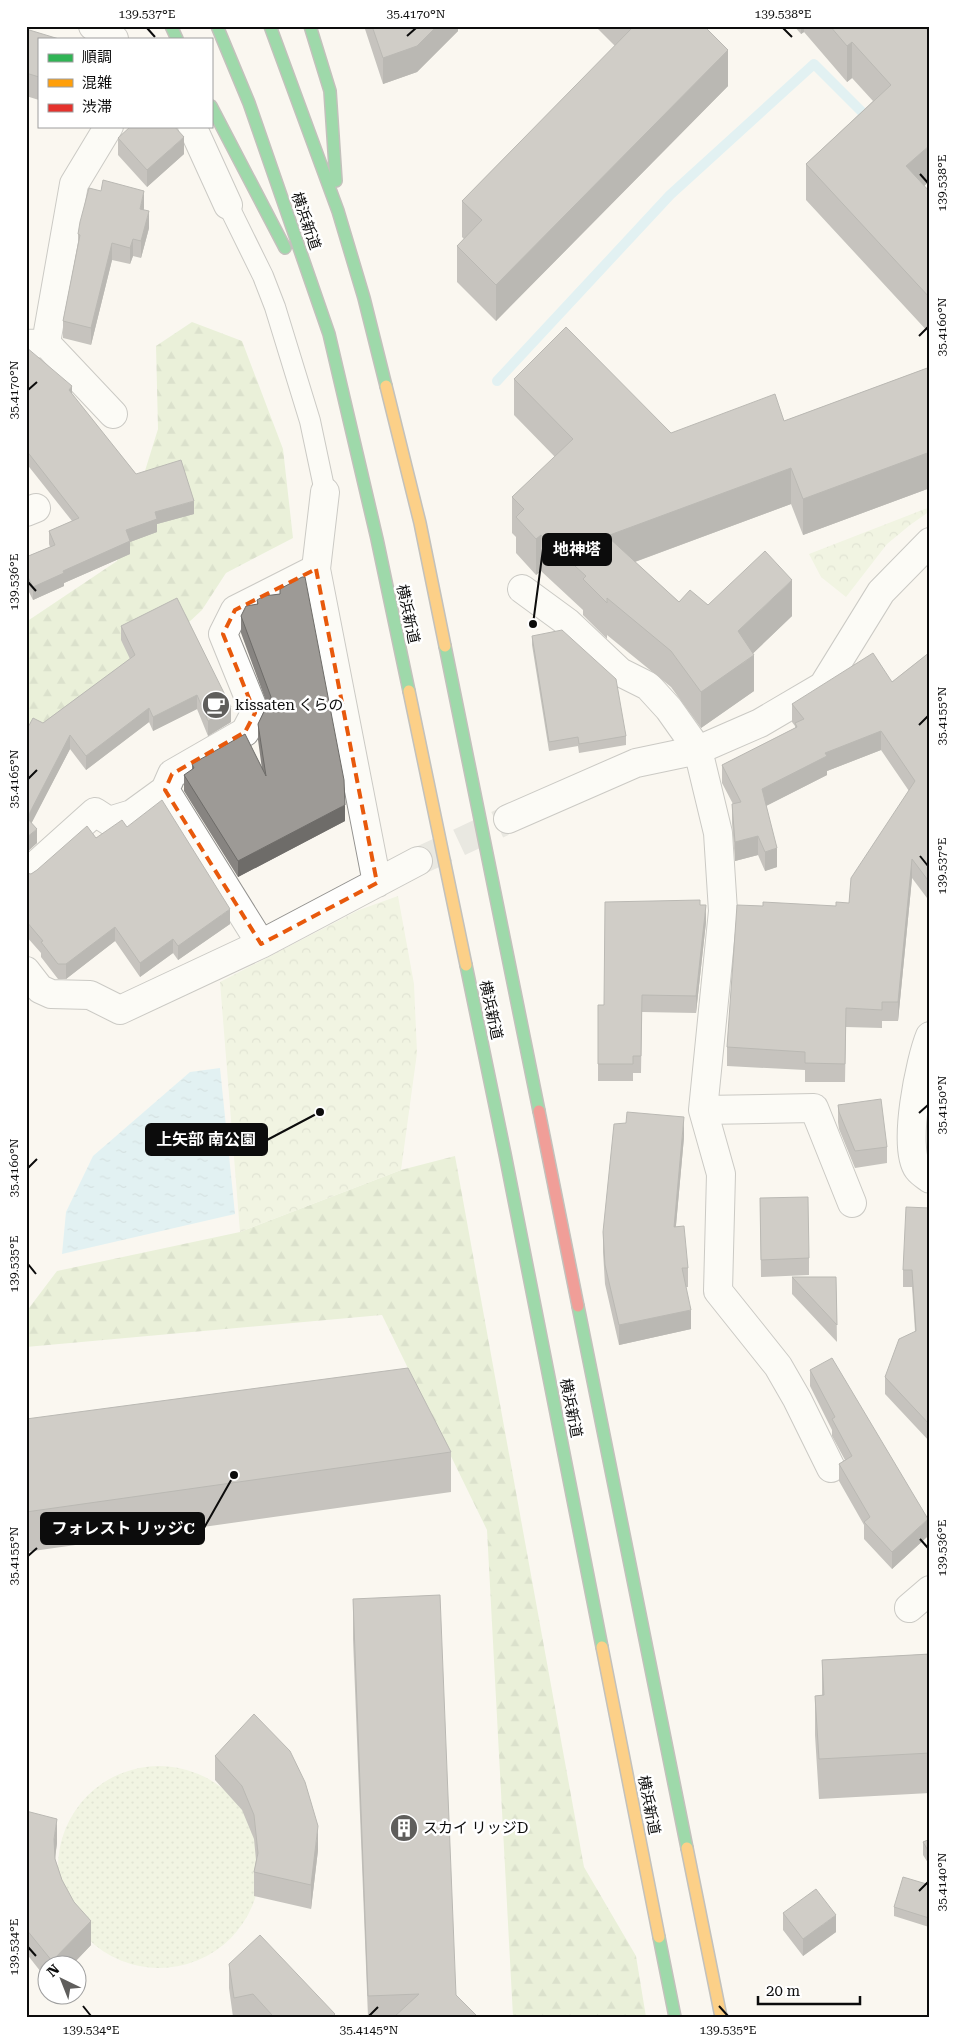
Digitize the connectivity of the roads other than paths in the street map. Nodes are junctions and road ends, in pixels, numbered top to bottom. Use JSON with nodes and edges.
{"nodes":[{"id":1,"x":93,"y":26,"type":"edge"},
{"id":2,"x":171,"y":26,"type":"edge"},
{"id":3,"x":217,"y":26,"type":"edge"},
{"id":4,"x":270,"y":26,"type":"edge"},
{"id":5,"x":310,"y":26,"type":"edge"},
{"id":6,"x":112,"y":38,"type":"edge"},
{"id":7,"x":177,"y":38,"type":"edge"},
{"id":8,"x":212,"y":108,"type":"edge"},
{"id":9,"x":108,"y":128,"type":"edge"},
{"id":10,"x":193,"y":128,"type":"edge"},
{"id":11,"x":228,"y":205,"type":"joint"},
{"id":12,"x":338,"y":212,"type":"junction"},
{"id":13,"x":329,"y":334,"type":"junction"},
{"id":14,"x":36,"y":344,"type":"edge"},
{"id":15,"x":113,"y":414,"type":"dead end"},
{"id":16,"x":325,"y":492,"type":"joint"},
{"id":17,"x":930,"y":542,"type":"edge"},
{"id":18,"x":316,"y":569,"type":"junction"},
{"id":19,"x":522,"y":589,"type":"dead end"},
{"id":20,"x":698,"y":750,"type":"junction"},
{"id":21,"x":164,"y":790,"type":"junction"},
{"id":22,"x":508,"y":819,"type":"tunnel mouth"},
{"id":23,"x":418,"y":861,"type":"tunnel mouth"},
{"id":24,"x":27,"y":873,"type":"edge"},
{"id":25,"x":377,"y":883,"type":"junction"},
{"id":26,"x":261,"y":944,"type":"junction"},
{"id":27,"x":26,"y":971,"type":"edge"},
{"id":28,"x":930,"y":1036,"type":"edge"},
{"id":29,"x":703,"y":1110,"type":"junction"},
{"id":30,"x":930,"y":1179,"type":"edge"},
{"id":31,"x":852,"y":1203,"type":"dead end"},
{"id":32,"x":831,"y":1468,"type":"dead end"},
{"id":33,"x":930,"y":1590,"type":"edge"},
{"id":34,"x":909,"y":1608,"type":"dead end"},
{"id":35,"x":675,"y":2017,"type":"edge"},
{"id":36,"x":721,"y":2017,"type":"edge"}],
"edges":[{"from":1,"to":6,"type":"street"},
{"from":2,"to":7,"type":"highway"},
{"from":3,"to":13,"type":"highway","name":"横浜新道"},
{"from":4,"to":12,"type":"highway","name":"横浜新道"},
{"from":5,"to":12,"type":"highway"},
{"from":8,"to":13,"type":"highway"},
{"from":9,"to":14,"type":"street"},
{"from":10,"to":11,"type":"street"},
{"from":11,"to":16,"type":"lane"},
{"from":12,"to":36,"type":"highway","name":"横浜新道"},
{"from":13,"to":35,"type":"highway","name":"横浜新道"},
{"from":14,"to":15,"type":"street"},
{"from":16,"to":18,"type":"street"},
{"from":17,"to":20,"type":"street"},
{"from":18,"to":21,"type":"street"},
{"from":18,"to":25,"type":"street"},
{"from":19,"to":20,"type":"street"},
{"from":20,"to":22,"type":"street"},
{"from":20,"to":29,"type":"street"},
{"from":21,"to":24,"type":"street"},
{"from":21,"to":26,"type":"street"},
{"from":23,"to":25,"type":"street"},
{"from":25,"to":26,"type":"street"},
{"from":26,"to":27,"type":"street"},
{"from":28,"to":30,"type":"street"},
{"from":29,"to":31,"type":"street"},
{"from":29,"to":32,"type":"street"},
{"from":33,"to":34,"type":"street"}]}
